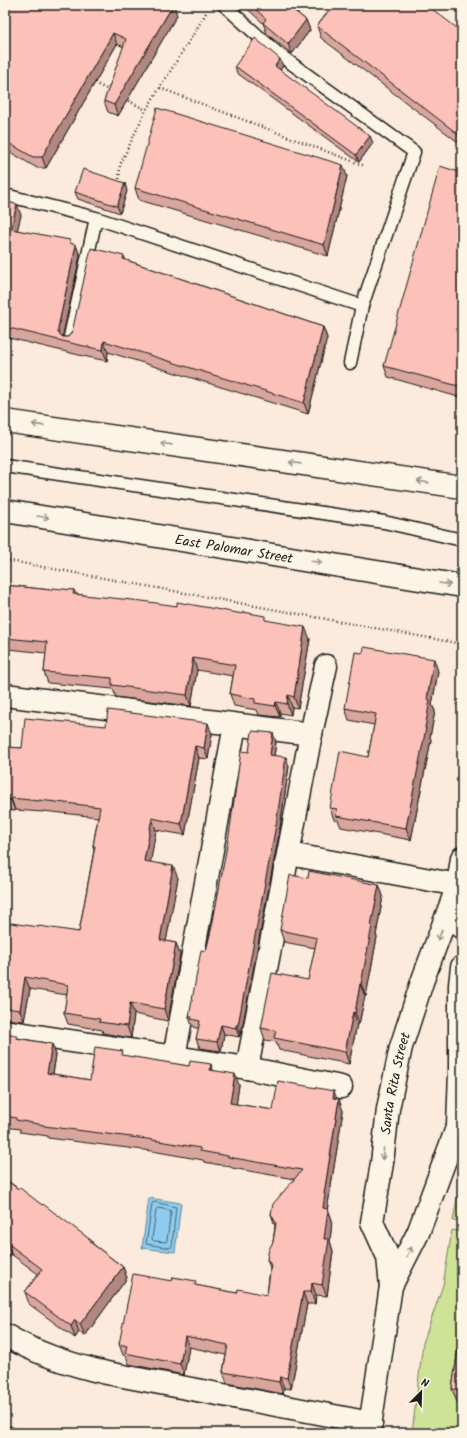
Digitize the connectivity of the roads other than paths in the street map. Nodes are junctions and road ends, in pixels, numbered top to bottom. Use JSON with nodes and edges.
{"nodes":[{"id":1,"x":224,"y":5,"type":"edge"},
{"id":2,"x":5,"y":195,"type":"edge"},
{"id":3,"x":96,"y":218,"type":"junction"},
{"id":4,"x":362,"y":306,"type":"junction"},
{"id":5,"x":69,"y":341,"type":"edge"},
{"id":6,"x":350,"y":363,"type":"dead end"},
{"id":7,"x":5,"y":420,"type":"edge"},
{"id":8,"x":5,"y":466,"type":"edge"},
{"id":9,"x":462,"y":487,"type":"edge"},
{"id":10,"x":5,"y":511,"type":"edge"},
{"id":11,"x":462,"y":540,"type":"edge"},
{"id":12,"x":462,"y":586,"type":"edge"},
{"id":13,"x":326,"y":666,"type":"dead end"},
{"id":14,"x":5,"y":695,"type":"edge"},
{"id":15,"x":236,"y":725,"type":"junction"},
{"id":16,"x":311,"y":734,"type":"junction"},
{"id":17,"x":289,"y":854,"type":"junction"},
{"id":18,"x":462,"y":858,"type":"edge"},
{"id":19,"x":460,"y":886,"type":"edge"},
{"id":20,"x":462,"y":928,"type":"edge"},
{"id":21,"x":462,"y":967,"type":"edge"},
{"id":22,"x":5,"y":1031,"type":"edge"},
{"id":23,"x":174,"y":1057,"type":"junction"},
{"id":24,"x":247,"y":1068,"type":"junction"},
{"id":25,"x":341,"y":1087,"type":"dead end"},
{"id":26,"x":391,"y":1286,"type":"junction"},
{"id":27,"x":5,"y":1335,"type":"edge"},
{"id":28,"x":370,"y":1428,"type":"edge"}],
"edges":[{"from":1,"to":4,"type":"lane"},
{"from":2,"to":3,"type":"lane"},
{"from":3,"to":4,"type":"lane"},
{"from":3,"to":5,"type":"lane"},
{"from":4,"to":6,"type":"lane"},
{"from":9,"to":7,"type":"street","one_way":true},
{"from":8,"to":11,"type":"lane"},
{"from":10,"to":12,"type":"street","name":"East Palomar Street","one_way":true},
{"from":13,"to":16,"type":"street"},
{"from":14,"to":15,"type":"street"},
{"from":15,"to":16,"type":"street"},
{"from":15,"to":23,"type":"street"},
{"from":16,"to":17,"type":"street"},
{"from":17,"to":19,"type":"street"},
{"from":17,"to":24,"type":"street"},
{"from":18,"to":19,"type":"street","name":"Santa Rita Street"},
{"from":19,"to":20,"type":"street","name":"Santa Rita Street"},
{"from":19,"to":26,"type":"street","name":"Santa Rita Street","one_way":true},
{"from":26,"to":21,"type":"street","name":"Santa Rita Street","one_way":true},
{"from":22,"to":23,"type":"street"},
{"from":23,"to":24,"type":"street"},
{"from":24,"to":25,"type":"street"},
{"from":26,"to":28,"type":"street","name":"Santa Rita Street"},
{"from":27,"to":28,"type":"street"}]}
